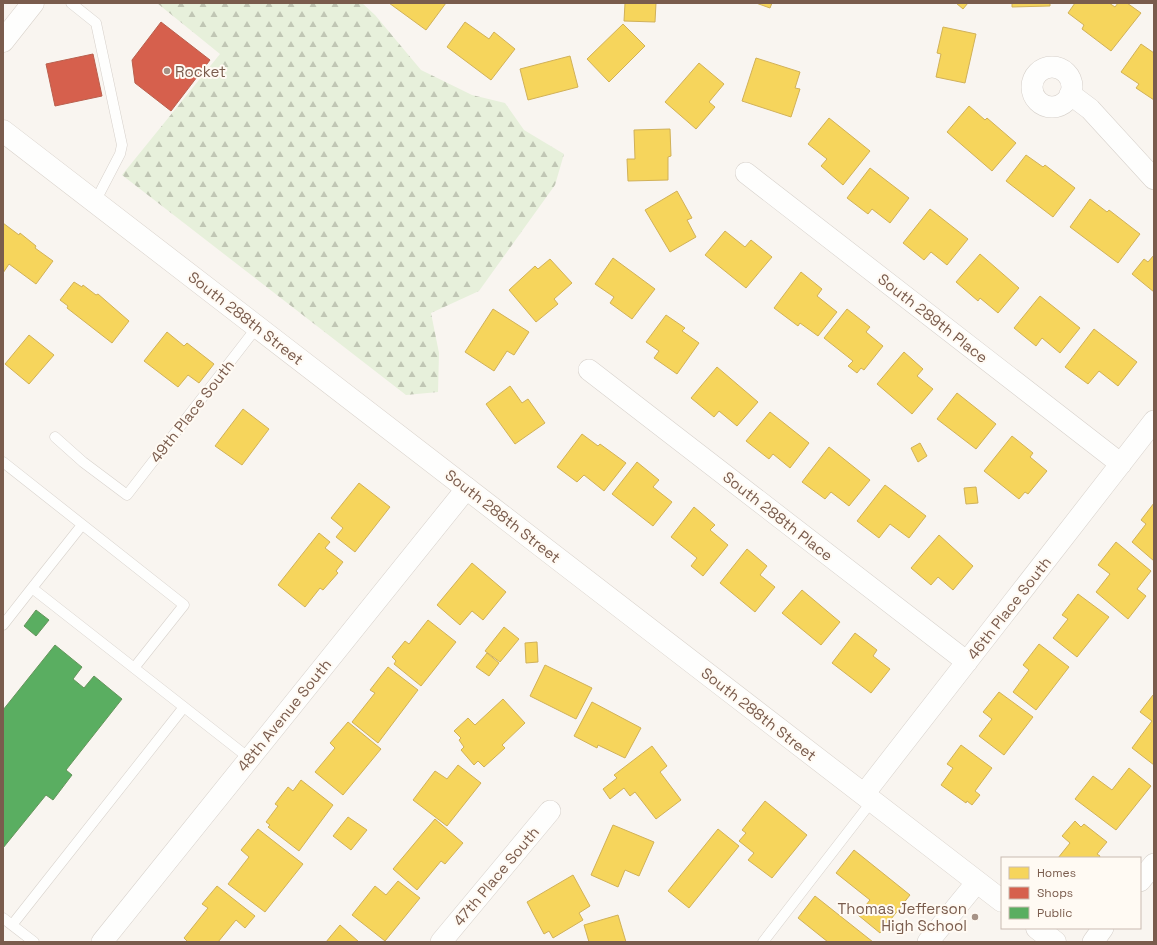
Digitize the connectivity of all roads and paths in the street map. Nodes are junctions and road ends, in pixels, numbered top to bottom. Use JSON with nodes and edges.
{"nodes":[{"id":1,"x":33,"y":3,"type":"edge"},
{"id":2,"x":71,"y":3,"type":"edge"},
{"id":3,"x":3,"y":41,"type":"edge"},
{"id":4,"x":1070,"y":94,"type":"dead end"},
{"id":5,"x":3,"y":131,"type":"edge"},
{"id":6,"x":746,"y":173,"type":"dead end"},
{"id":7,"x":1154,"y":179,"type":"edge"},
{"id":8,"x":95,"y":202,"type":"junction"},
{"id":9,"x":257,"y":327,"type":"junction"},
{"id":10,"x":589,"y":370,"type":"dead end"},
{"id":11,"x":1154,"y":421,"type":"edge"},
{"id":12,"x":55,"y":436,"type":"dead end"},
{"id":13,"x":3,"y":462,"type":"edge"},
{"id":14,"x":1121,"y":464,"type":"junction"},
{"id":15,"x":467,"y":488,"type":"junction"},
{"id":16,"x":82,"y":525,"type":"junction"},
{"id":17,"x":32,"y":588,"type":"junction"},
{"id":18,"x":3,"y":625,"type":"edge"},
{"id":19,"x":967,"y":662,"type":"junction"},
{"id":20,"x":134,"y":668,"type":"junction"},
{"id":21,"x":184,"y":707,"type":"junction"},
{"id":22,"x":249,"y":758,"type":"junction"},
{"id":23,"x":868,"y":797,"type":"junction"},
{"id":24,"x":550,"y":811,"type":"dead end"},
{"id":25,"x":1154,"y":864,"type":"edge"},
{"id":26,"x":1141,"y":880,"type":"edge"},
{"id":27,"x":977,"y":882,"type":"junction"},
{"id":28,"x":1001,"y":900,"type":"edge"},
{"id":29,"x":3,"y":918,"type":"edge"},
{"id":30,"x":12,"y":925,"type":"junction"},
{"id":31,"x":1038,"y":929,"type":"edge"},
{"id":32,"x":1103,"y":929,"type":"edge"},
{"id":33,"x":34,"y":942,"type":"edge"},
{"id":34,"x":102,"y":942,"type":"edge"},
{"id":35,"x":441,"y":942,"type":"edge"},
{"id":36,"x":763,"y":942,"type":"edge"},
{"id":37,"x":928,"y":942,"type":"edge"},
{"id":38,"x":1055,"y":942,"type":"edge"},
{"id":39,"x":1093,"y":942,"type":"edge"}],
"edges":[{"from":1,"to":3,"type":"main road"},
{"from":2,"to":8,"type":"lane"},
{"from":4,"to":7,"type":"street"},
{"from":5,"to":8,"type":"main road","name":"South 288th Street"},
{"from":6,"to":14,"type":"street","name":"South 289th Place"},
{"from":8,"to":9,"type":"main road","name":"South 288th Street"},
{"from":9,"to":12,"type":"lane","name":"49th Place South"},
{"from":9,"to":15,"type":"main road","name":"South 288th Street"},
{"from":10,"to":19,"type":"street","name":"South 288th Place"},
{"from":11,"to":14,"type":"street","name":"46th Place South"},
{"from":13,"to":16,"type":"lane"},
{"from":14,"to":19,"type":"street","name":"46th Place South"},
{"from":15,"to":22,"type":"street","name":"48th Avenue South"},
{"from":15,"to":23,"type":"main road","name":"South 288th Street"},
{"from":16,"to":17,"type":"lane"},
{"from":16,"to":20,"type":"lane"},
{"from":17,"to":18,"type":"lane"},
{"from":17,"to":20,"type":"lane"},
{"from":19,"to":23,"type":"street","name":"46th Place South"},
{"from":20,"to":21,"type":"lane"},
{"from":21,"to":22,"type":"lane"},
{"from":21,"to":30,"type":"lane"},
{"from":22,"to":34,"type":"street","name":"48th Avenue South"},
{"from":23,"to":27,"type":"main road","name":"South 288th Street"},
{"from":23,"to":36,"type":"lane"},
{"from":24,"to":35,"type":"street","name":"47th Place South"},
{"from":25,"to":26,"type":"street"},
{"from":27,"to":28,"type":"main road","name":"South 288th Street"},
{"from":27,"to":37,"type":"street"},
{"from":29,"to":30,"type":"lane"},
{"from":30,"to":33,"type":"lane"},
{"from":31,"to":38,"type":"main road"},
{"from":32,"to":39,"type":"street"}]}
